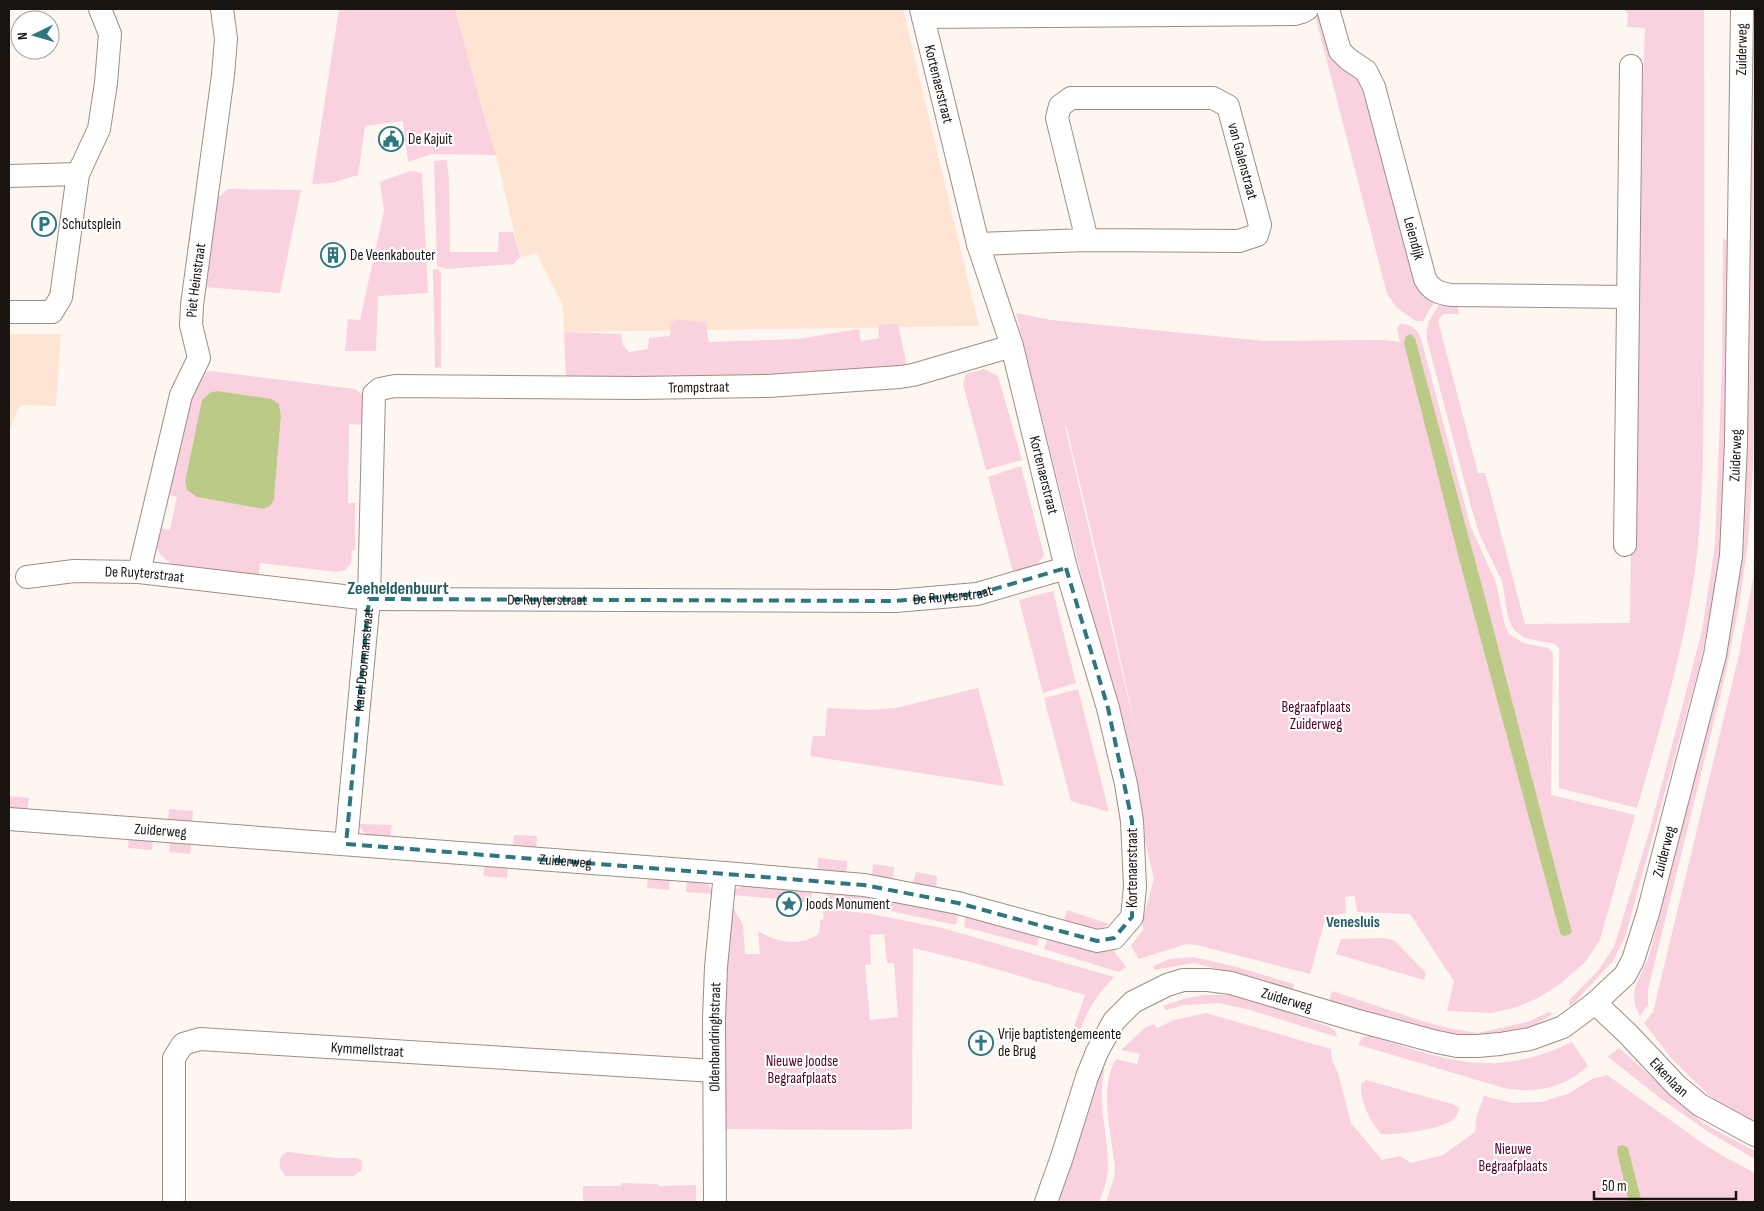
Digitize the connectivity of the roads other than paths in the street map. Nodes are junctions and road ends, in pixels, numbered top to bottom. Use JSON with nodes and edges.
{"nodes":[{"id":1,"x":100,"y":9,"type":"edge"},
{"id":2,"x":222,"y":9,"type":"edge"},
{"id":3,"x":1307,"y":9,"type":"edge"},
{"id":4,"x":1328,"y":9,"type":"edge"},
{"id":5,"x":1742,"y":9,"type":"edge"},
{"id":6,"x":922,"y":13,"type":"edge"},
{"id":7,"x":1631,"y":66,"type":"dead end"},
{"id":8,"x":78,"y":174,"type":"junction"},
{"id":9,"x":9,"y":176,"type":"edge"},
{"id":10,"x":1087,"y":240,"type":"junction"},
{"id":11,"x":978,"y":244,"type":"junction"},
{"id":12,"x":1628,"y":298,"type":"junction"},
{"id":13,"x":9,"y":312,"type":"edge"},
{"id":14,"x":1012,"y":346,"type":"junction"},
{"id":15,"x":380,"y":389,"type":"joint"},
{"id":16,"x":1626,"y":545,"type":"dead end"},
{"id":17,"x":1066,"y":568,"type":"junction"},
{"id":18,"x":139,"y":572,"type":"junction"},
{"id":19,"x":27,"y":577,"type":"dead end"},
{"id":20,"x":369,"y":599,"type":"junction"},
{"id":21,"x":9,"y":819,"type":"edge"},
{"id":22,"x":346,"y":844,"type":"junction"},
{"id":23,"x":725,"y":873,"type":"junction"},
{"id":24,"x":1114,"y":938,"type":"joint"},
{"id":25,"x":1595,"y":1004,"type":"junction"},
{"id":26,"x":714,"y":1072,"type":"junction"},
{"id":27,"x":1755,"y":1134,"type":"edge"},
{"id":28,"x":174,"y":1202,"type":"edge"},
{"id":29,"x":715,"y":1202,"type":"edge"},
{"id":30,"x":1046,"y":1202,"type":"edge"}],
"edges":[{"from":1,"to":8,"type":"street"},
{"from":2,"to":18,"type":"street","name":"Piet Heinstraat"},
{"from":3,"to":6,"type":"street"},
{"from":4,"to":12,"type":"street","name":"Leiendijk"},
{"from":5,"to":25,"type":"street","name":"Zuiderweg"},
{"from":6,"to":11,"type":"street","name":"Kortenaerstraat"},
{"from":7,"to":12,"type":"street"},
{"from":8,"to":9,"type":"street"},
{"from":8,"to":13,"type":"street"},
{"from":10,"to":10,"type":"street","name":"van Galenstraat"},
{"from":10,"to":11,"type":"street","name":"van Galenstraat"},
{"from":11,"to":14,"type":"street","name":"Kortenaerstraat"},
{"from":12,"to":16,"type":"street"},
{"from":14,"to":15,"type":"street","name":"Trompstraat"},
{"from":14,"to":17,"type":"street","name":"Kortenaerstraat"},
{"from":15,"to":20,"type":"street","name":"Karel Doormanstraat"},
{"from":17,"to":20,"type":"street","name":"De Ruyterstraat"},
{"from":17,"to":24,"type":"street","name":"Kortenaerstraat"},
{"from":18,"to":19,"type":"street","name":"De Ruyterstraat"},
{"from":18,"to":20,"type":"street","name":"De Ruyterstraat"},
{"from":20,"to":22,"type":"street","name":"Karel Doormanstraat"},
{"from":21,"to":22,"type":"street","name":"Zuiderweg"},
{"from":22,"to":23,"type":"street","name":"Zuiderweg"},
{"from":23,"to":24,"type":"street","name":"Zuiderweg"},
{"from":23,"to":26,"type":"street","name":"Oldenbandringhstraat"},
{"from":25,"to":27,"type":"street","name":"Eikenlaan"},
{"from":25,"to":30,"type":"street","name":"Zuiderweg"},
{"from":26,"to":28,"type":"street","name":"Kymmellstraat"},
{"from":26,"to":29,"type":"street","name":"Oldenbandringhstraat"}]}
